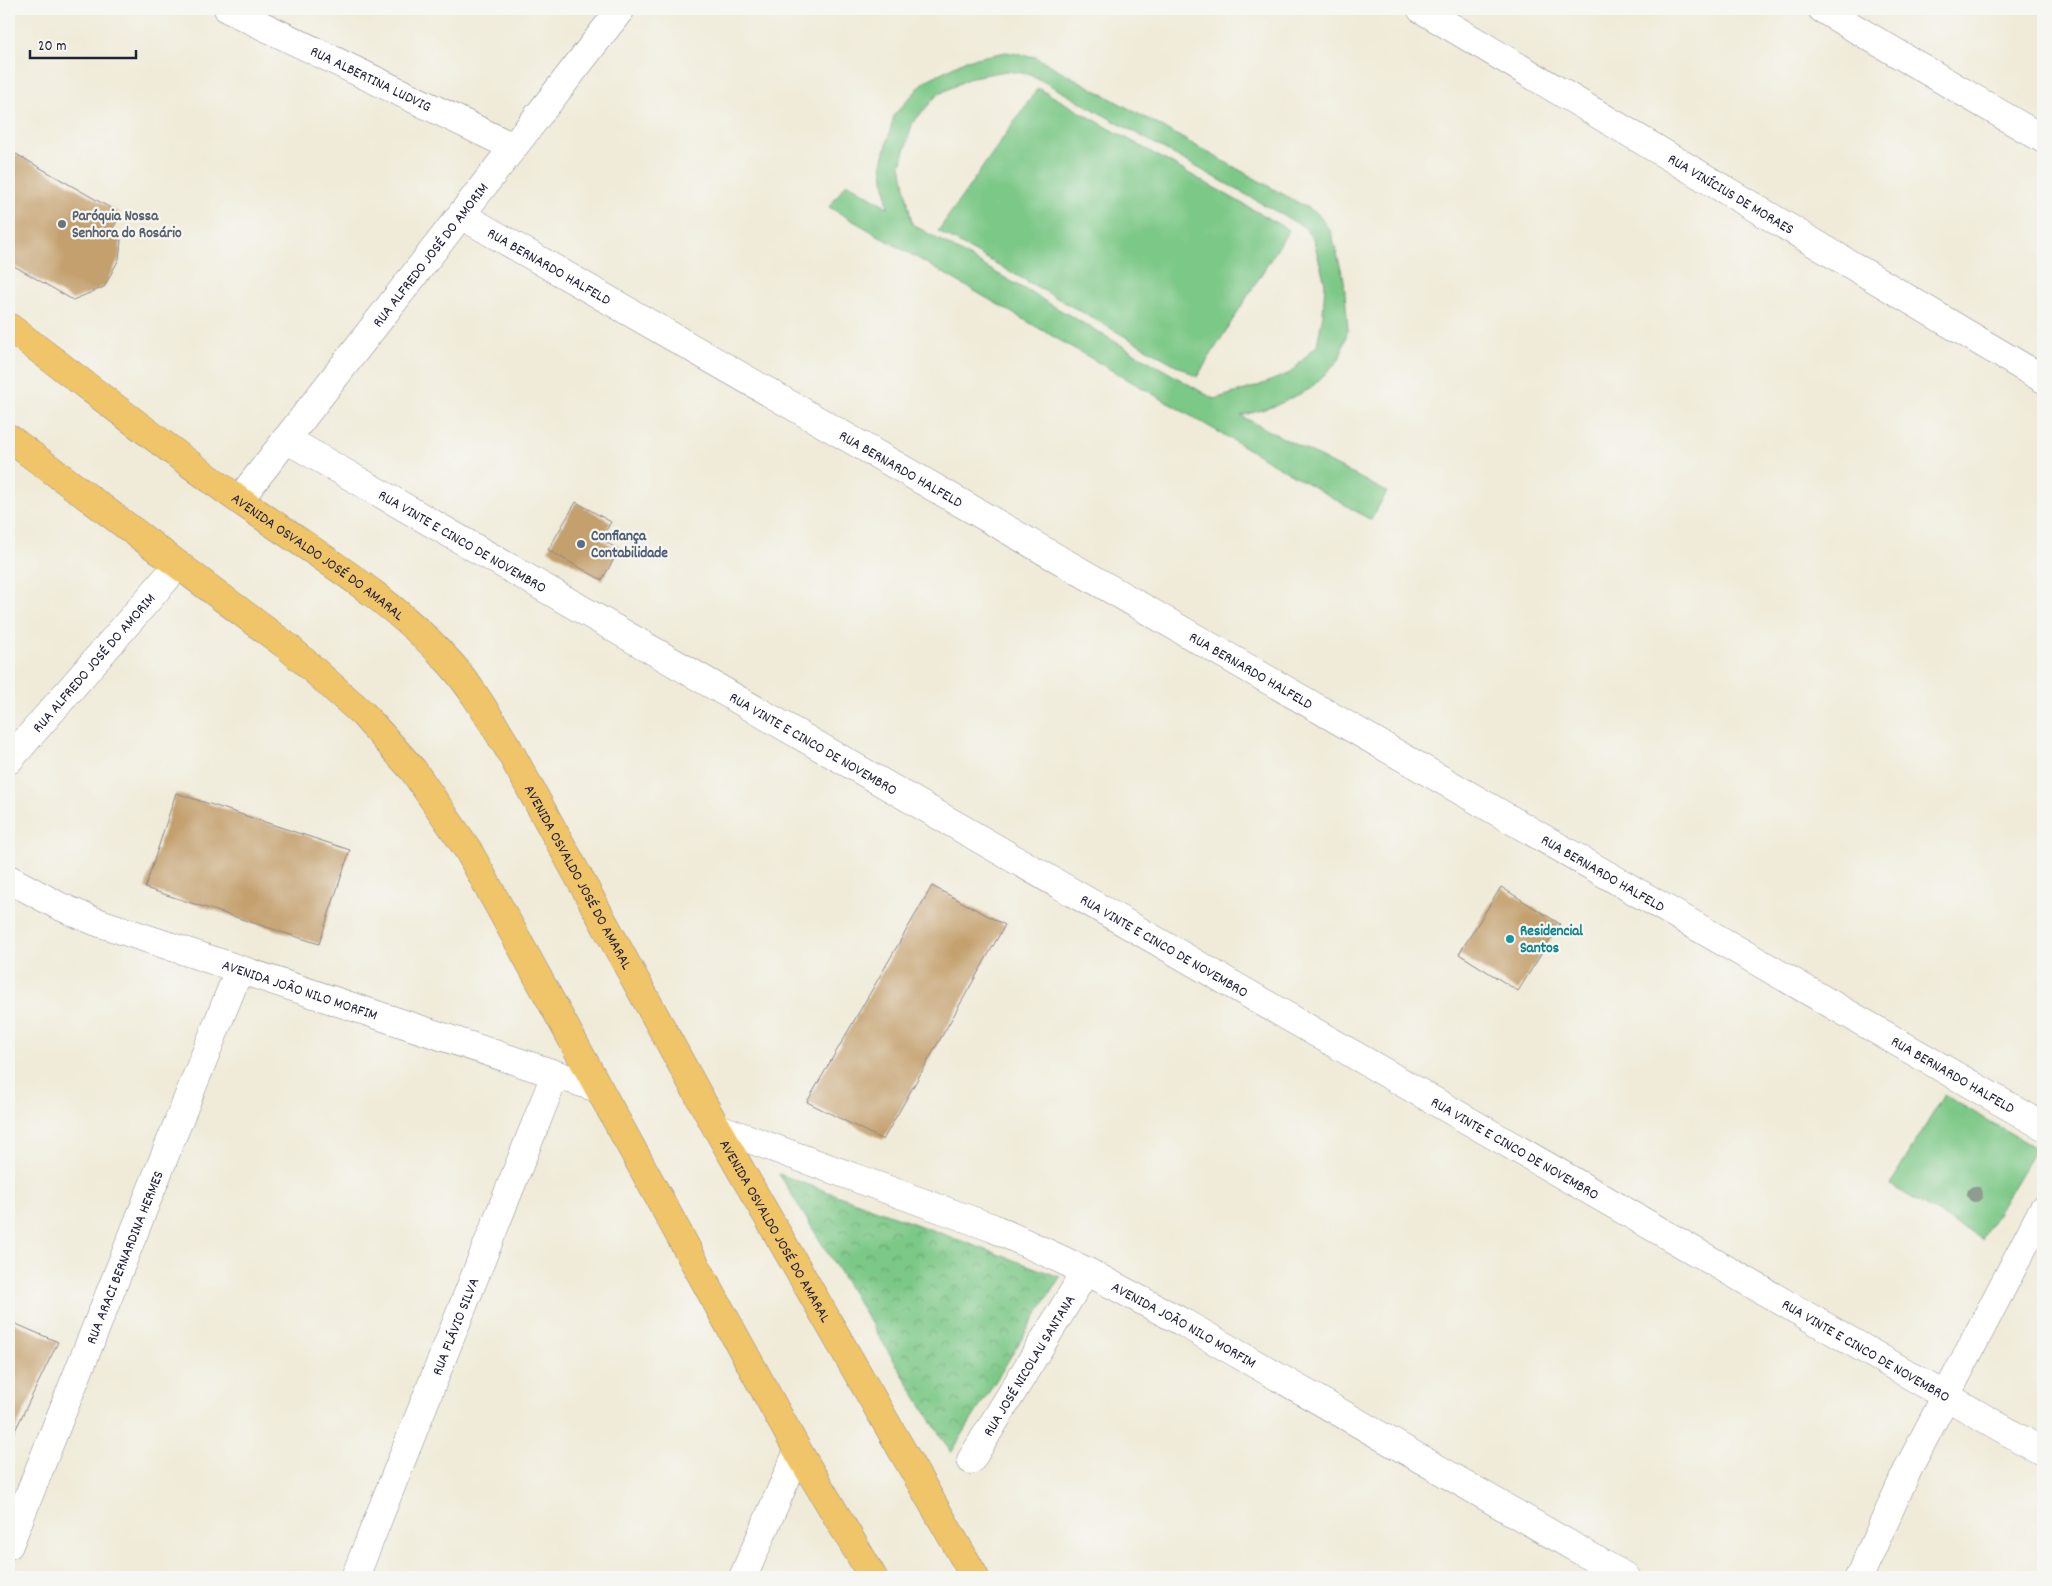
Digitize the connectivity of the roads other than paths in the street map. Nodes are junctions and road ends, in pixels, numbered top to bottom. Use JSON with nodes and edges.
{"nodes":[{"id":1,"x":228,"y":9,"type":"edge"},
{"id":2,"x":622,"y":9,"type":"edge"},
{"id":3,"x":1420,"y":9,"type":"edge"},
{"id":4,"x":1822,"y":9,"type":"edge"},
{"id":5,"x":2043,"y":139,"type":"edge"},
{"id":6,"x":513,"y":148,"type":"junction"},
{"id":7,"x":460,"y":215,"type":"junction"},
{"id":8,"x":9,"y":327,"type":"edge"},
{"id":9,"x":2043,"y":379,"type":"edge"},
{"id":10,"x":9,"y":438,"type":"edge"},
{"id":11,"x":286,"y":439,"type":"junction"},
{"id":12,"x":239,"y":500,"type":"junction"},
{"id":13,"x":178,"y":565,"type":"junction"},
{"id":14,"x":9,"y":760,"type":"edge"},
{"id":15,"x":9,"y":879,"type":"edge"},
{"id":16,"x":239,"y":970,"type":"junction"},
{"id":17,"x":555,"y":1074,"type":"junction"},
{"id":18,"x":597,"y":1088,"type":"junction"},
{"id":19,"x":2043,"y":1126,"type":"edge"},
{"id":20,"x":716,"y":1127,"type":"junction"},
{"id":21,"x":2043,"y":1209,"type":"edge"},
{"id":22,"x":1086,"y":1271,"type":"junction"},
{"id":23,"x":1946,"y":1395,"type":"junction"},
{"id":24,"x":798,"y":1452,"type":"junction"},
{"id":25,"x":2043,"y":1452,"type":"edge"},
{"id":26,"x":971,"y":1460,"type":"dead end"},
{"id":27,"x":9,"y":1545,"type":"edge"},
{"id":28,"x":355,"y":1577,"type":"edge"},
{"id":29,"x":743,"y":1577,"type":"edge"},
{"id":30,"x":873,"y":1577,"type":"edge"},
{"id":31,"x":975,"y":1577,"type":"edge"},
{"id":32,"x":1626,"y":1577,"type":"edge"},
{"id":33,"x":1858,"y":1577,"type":"edge"}],
"edges":[{"from":1,"to":6,"type":"street","name":"RUA ALBERTINA LUDVIG"},
{"from":2,"to":6,"type":"street","name":"RUA ALFREDO JOSÉ DO AMORIM"},
{"from":3,"to":9,"type":"street","name":"RUA VINÍCIUS DE MORAES"},
{"from":4,"to":5,"type":"street"},
{"from":6,"to":7,"type":"street","name":"RUA ALFREDO JOSÉ DO AMORIM"},
{"from":7,"to":11,"type":"street","name":"RUA ALFREDO JOSÉ DO AMORIM"},
{"from":7,"to":19,"type":"street","name":"RUA BERNARDO HALFELD"},
{"from":8,"to":12,"type":"main road","name":"AVENIDA OSVALDO JOSÉ DO AMARAL"},
{"from":10,"to":13,"type":"main road"},
{"from":11,"to":12,"type":"street","name":"RUA ALFREDO JOSÉ DO AMORIM"},
{"from":11,"to":23,"type":"street","name":"RUA VINTE E CINCO DE NOVEMBRO"},
{"from":12,"to":20,"type":"main road","name":"AVENIDA OSVALDO JOSÉ DO AMARAL"},
{"from":13,"to":14,"type":"street","name":"RUA ALFREDO JOSÉ DO AMORIM"},
{"from":13,"to":18,"type":"main road"},
{"from":15,"to":16,"type":"street","name":"AVENIDA JOÃO NILO MORFIM"},
{"from":16,"to":17,"type":"street","name":"AVENIDA JOÃO NILO MORFIM"},
{"from":16,"to":27,"type":"street","name":"RUA ARACI BERNARDINA HERMES"},
{"from":17,"to":18,"type":"street","name":"AVENIDA JOÃO NILO MORFIM"},
{"from":17,"to":28,"type":"street","name":"RUA FLÁVIO SILVA"},
{"from":18,"to":24,"type":"main road"},
{"from":20,"to":22,"type":"street","name":"AVENIDA JOÃO NILO MORFIM"},
{"from":20,"to":31,"type":"main road","name":"AVENIDA OSVALDO JOSÉ DO AMARAL"},
{"from":21,"to":23,"type":"street"},
{"from":22,"to":26,"type":"street","name":"RUA JOSÉ NICOLAU SANTANA"},
{"from":22,"to":32,"type":"street","name":"AVENIDA JOÃO NILO MORFIM"},
{"from":23,"to":25,"type":"street","name":"RUA VINTE E CINCO DE NOVEMBRO"},
{"from":23,"to":33,"type":"street"},
{"from":24,"to":29,"type":"street"},
{"from":24,"to":30,"type":"main road"}]}
